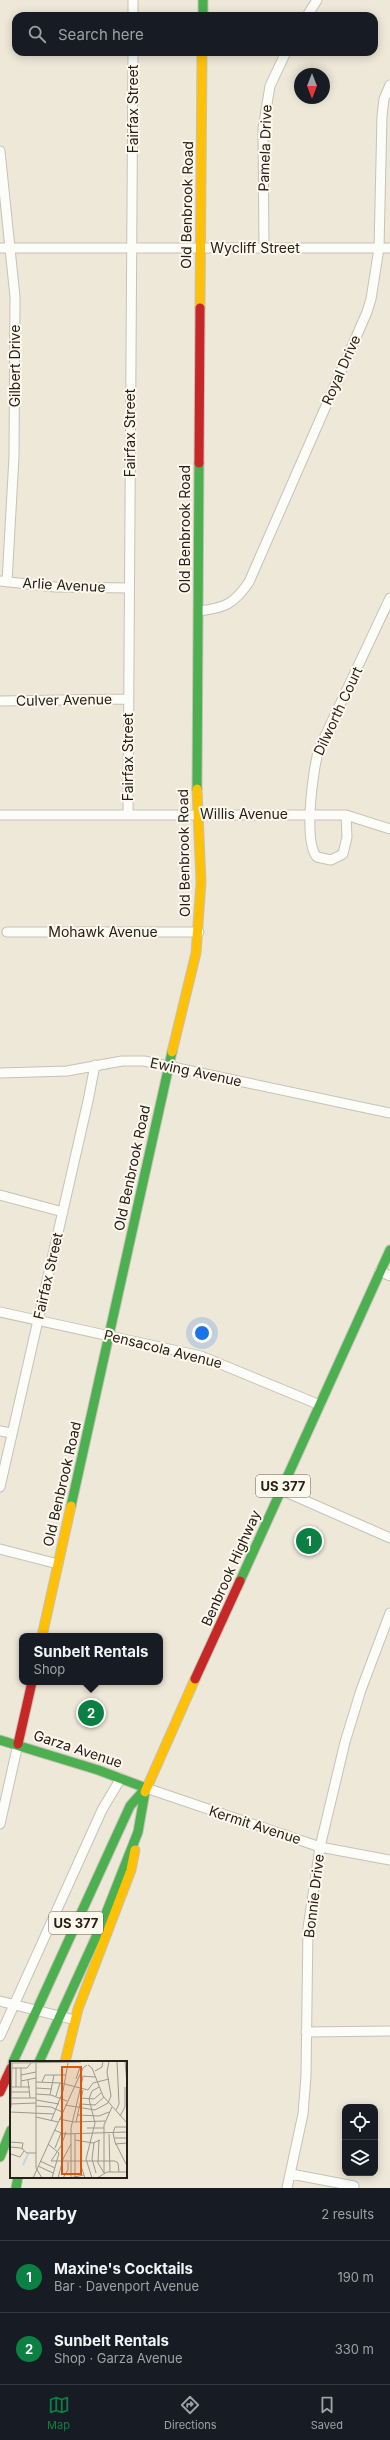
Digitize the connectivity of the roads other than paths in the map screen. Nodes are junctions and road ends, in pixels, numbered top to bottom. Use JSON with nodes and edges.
{"nodes":[{"id":1,"x":133,"y":0,"type":"edge"},
{"id":2,"x":203,"y":0,"type":"edge"},
{"id":3,"x":317,"y":0,"type":"edge"},
{"id":4,"x":133,"y":12,"type":"edge"},
{"id":5,"x":203,"y":12,"type":"edge"},
{"id":6,"x":310,"y":12,"type":"edge"},
{"id":7,"x":133,"y":56,"type":"edge"},
{"id":8,"x":202,"y":56,"type":"edge"},
{"id":9,"x":284,"y":56,"type":"edge"},
{"id":10,"x":390,"y":85,"type":"edge"},
{"id":11,"x":0,"y":151,"type":"edge"},
{"id":12,"x":132,"y":247,"type":"junction"},
{"id":13,"x":200,"y":247,"type":"junction"},
{"id":14,"x":0,"y":248,"type":"edge"},
{"id":15,"x":11,"y":248,"type":"junction"},
{"id":16,"x":264,"y":248,"type":"junction"},
{"id":17,"x":379,"y":248,"type":"junction"},
{"id":18,"x":390,"y":248,"type":"edge"},
{"id":19,"x":4,"y":581,"type":"edge"},
{"id":20,"x":129,"y":588,"type":"junction"},
{"id":21,"x":390,"y":598,"type":"edge"},
{"id":22,"x":198,"y":612,"type":"junction"},
{"id":23,"x":128,"y":699,"type":"junction"},
{"id":24,"x":0,"y":701,"type":"edge"},
{"id":25,"x":128,"y":814,"type":"junction"},
{"id":26,"x":197,"y":814,"type":"junction"},
{"id":27,"x":0,"y":815,"type":"edge"},
{"id":28,"x":311,"y":815,"type":"junction"},
{"id":29,"x":346,"y":815,"type":"junction"},
{"id":30,"x":390,"y":829,"type":"edge"},
{"id":31,"x":7,"y":932,"type":"dead end"},
{"id":32,"x":199,"y":932,"type":"junction"},
{"id":33,"x":95,"y":1065,"type":"junction"},
{"id":34,"x":169,"y":1065,"type":"junction"},
{"id":35,"x":0,"y":1073,"type":"edge"},
{"id":36,"x":390,"y":1113,"type":"edge"},
{"id":37,"x":0,"y":1196,"type":"edge"},
{"id":38,"x":63,"y":1212,"type":"junction"},
{"id":39,"x":390,"y":1250,"type":"edge"},
{"id":40,"x":380,"y":1271,"type":"junction"},
{"id":41,"x":390,"y":1276,"type":"edge"},
{"id":42,"x":0,"y":1312,"type":"edge"},
{"id":43,"x":38,"y":1320,"type":"junction"},
{"id":44,"x":110,"y":1336,"type":"junction"},
{"id":45,"x":320,"y":1405,"type":"junction"},
{"id":46,"x":0,"y":1431,"type":"edge"},
{"id":47,"x":11,"y":1433,"type":"junction"},
{"id":48,"x":0,"y":1487,"type":"edge"},
{"id":49,"x":281,"y":1490,"type":"junction"},
{"id":50,"x":390,"y":1538,"type":"edge"},
{"id":51,"x":0,"y":1549,"type":"edge"},
{"id":52,"x":58,"y":1564,"type":"junction"},
{"id":53,"x":390,"y":1613,"type":"edge"},
{"id":54,"x":43,"y":1633,"type":"edge"},
{"id":55,"x":31,"y":1685,"type":"edge"},
{"id":56,"x":0,"y":1740,"type":"edge"},
{"id":57,"x":18,"y":1744,"type":"junction"},
{"id":58,"x":121,"y":1778,"type":"junction"},
{"id":59,"x":146,"y":1788,"type":"junction"},
{"id":60,"x":0,"y":1824,"type":"edge"},
{"id":61,"x":138,"y":1832,"type":"junction"},
{"id":62,"x":320,"y":1847,"type":"junction"},
{"id":63,"x":390,"y":1860,"type":"edge"},
{"id":64,"x":0,"y":2001,"type":"edge"},
{"id":65,"x":14,"y":2005,"type":"junction"},
{"id":66,"x":36,"y":2011,"type":"junction"},
{"id":67,"x":60,"y":2016,"type":"junction"},
{"id":68,"x":75,"y":2020,"type":"junction"},
{"id":69,"x":390,"y":2031,"type":"edge"},
{"id":70,"x":306,"y":2032,"type":"junction"},
{"id":71,"x":0,"y":2036,"type":"edge"},
{"id":72,"x":13,"y":2061,"type":"edge"},
{"id":73,"x":39,"y":2061,"type":"edge"},
{"id":74,"x":65,"y":2061,"type":"edge"},
{"id":75,"x":10,"y":2070,"type":"edge"},
{"id":76,"x":0,"y":2092,"type":"edge"},
{"id":77,"x":10,"y":2132,"type":"edge"},
{"id":78,"x":0,"y":2157,"type":"edge"},
{"id":79,"x":291,"y":2174,"type":"junction"},
{"id":80,"x":18,"y":2178,"type":"edge"},
{"id":81,"x":354,"y":2186,"type":"dead end"},
{"id":82,"x":16,"y":2188,"type":"edge"},
{"id":83,"x":287,"y":2188,"type":"edge"}],
"edges":[{"from":1,"to":4,"type":"street"},
{"from":2,"to":5,"type":"street"},
{"from":3,"to":6,"type":"street"},
{"from":7,"to":12,"type":"street","name":"Fairfax Street"},
{"from":8,"to":13,"type":"street","name":"Old Benbrook Road"},
{"from":9,"to":16,"type":"street","name":"Pamela Drive"},
{"from":10,"to":17,"type":"street","name":"Royal Drive"},
{"from":11,"to":15,"type":"street","name":"Gilbert Drive"},
{"from":12,"to":13,"type":"street","name":"Wycliff Street"},
{"from":12,"to":15,"type":"street","name":"Wycliff Street"},
{"from":12,"to":20,"type":"street","name":"Fairfax Street"},
{"from":13,"to":16,"type":"street","name":"Wycliff Street"},
{"from":13,"to":22,"type":"street","name":"Old Benbrook Road"},
{"from":14,"to":15,"type":"street","name":"Wycliff Street"},
{"from":15,"to":19,"type":"street","name":"Gilbert Drive"},
{"from":16,"to":17,"type":"street","name":"Wycliff Street"},
{"from":17,"to":18,"type":"street","name":"Wycliff Street"},
{"from":17,"to":22,"type":"street","name":"Royal Drive"},
{"from":19,"to":20,"type":"street","name":"Arlie Avenue"},
{"from":20,"to":23,"type":"street","name":"Fairfax Street"},
{"from":21,"to":28,"type":"street","name":"Dilworth Court"},
{"from":22,"to":26,"type":"street","name":"Old Benbrook Road"},
{"from":23,"to":24,"type":"street","name":"Culver Avenue"},
{"from":23,"to":25,"type":"street","name":"Fairfax Street"},
{"from":25,"to":26,"type":"street","name":"Willis Avenue"},
{"from":25,"to":27,"type":"street","name":"Willis Avenue"},
{"from":26,"to":28,"type":"street","name":"Willis Avenue"},
{"from":26,"to":32,"type":"street","name":"Old Benbrook Road"},
{"from":28,"to":29,"type":"street","name":"Willis Avenue"},
{"from":28,"to":29,"type":"street","name":"Dilworth Court"},
{"from":29,"to":30,"type":"street","name":"Willis Avenue"},
{"from":31,"to":32,"type":"street","name":"Mohawk Avenue"},
{"from":32,"to":34,"type":"street","name":"Old Benbrook Road"},
{"from":33,"to":34,"type":"street","name":"Ewing Avenue"},
{"from":33,"to":35,"type":"street","name":"Ewing Avenue"},
{"from":33,"to":38,"type":"street","name":"Fairfax Street"},
{"from":34,"to":36,"type":"street","name":"Ewing Avenue"},
{"from":34,"to":44,"type":"street","name":"Old Benbrook Road"},
{"from":37,"to":38,"type":"street"},
{"from":38,"to":43,"type":"street","name":"Fairfax Street"},
{"from":39,"to":40,"type":"street","name":"Benbrook Highway","number":"US 377"},
{"from":40,"to":41,"type":"street"},
{"from":40,"to":45,"type":"street","name":"Benbrook Highway","number":"US 377"},
{"from":42,"to":43,"type":"street","name":"Pensacola Avenue"},
{"from":43,"to":44,"type":"street","name":"Pensacola Avenue"},
{"from":43,"to":47,"type":"street","name":"Fairfax Street"},
{"from":44,"to":45,"type":"street","name":"Pensacola Avenue"},
{"from":44,"to":52,"type":"street","name":"Old Benbrook Road"},
{"from":45,"to":49,"type":"street","name":"Benbrook Highway","number":"US 377"},
{"from":46,"to":47,"type":"street"},
{"from":47,"to":48,"type":"street","name":"Fairfax Street"},
{"from":49,"to":50,"type":"street"},
{"from":49,"to":59,"type":"street","name":"Benbrook Highway","number":"US 377"},
{"from":51,"to":52,"type":"street"},
{"from":52,"to":54,"type":"street","name":"Old Benbrook Road"},
{"from":53,"to":62,"type":"street","name":"Bonnie Drive"},
{"from":55,"to":57,"type":"street"},
{"from":56,"to":57,"type":"street","name":"Garza Avenue"},
{"from":57,"to":58,"type":"street","name":"Garza Avenue"},
{"from":57,"to":60,"type":"street"},
{"from":58,"to":59,"type":"street","name":"Garza Avenue"},
{"from":58,"to":65,"type":"street"},
{"from":59,"to":61,"type":"street","name":"Benbrook Highway","number":"US 377"},
{"from":59,"to":62,"type":"street","name":"Kermit Avenue"},
{"from":59,"to":66,"type":"street","name":"Benbrook Highway","number":"US 377"},
{"from":61,"to":67,"type":"street","name":"Benbrook Highway","number":"US 377"},
{"from":61,"to":68,"type":"street","name":"Benbrook Highway"},
{"from":62,"to":63,"type":"street","name":"Kermit Avenue"},
{"from":62,"to":70,"type":"street","name":"Bonnie Drive"},
{"from":64,"to":65,"type":"street"},
{"from":65,"to":66,"type":"street"},
{"from":65,"to":71,"type":"street"},
{"from":66,"to":67,"type":"street"},
{"from":66,"to":72,"type":"street","name":"Benbrook Highway","number":"US 377"},
{"from":67,"to":68,"type":"street"},
{"from":67,"to":73,"type":"street","name":"Benbrook Highway","number":"US 377"},
{"from":68,"to":74,"type":"street","name":"Benbrook Highway"},
{"from":69,"to":70,"type":"street"},
{"from":70,"to":79,"type":"street","name":"Bonnie Drive"},
{"from":75,"to":76,"type":"street"},
{"from":77,"to":78,"type":"street"},
{"from":79,"to":81,"type":"street"},
{"from":79,"to":83,"type":"street","name":"Bonnie Drive"},
{"from":80,"to":82,"type":"street"}]}
